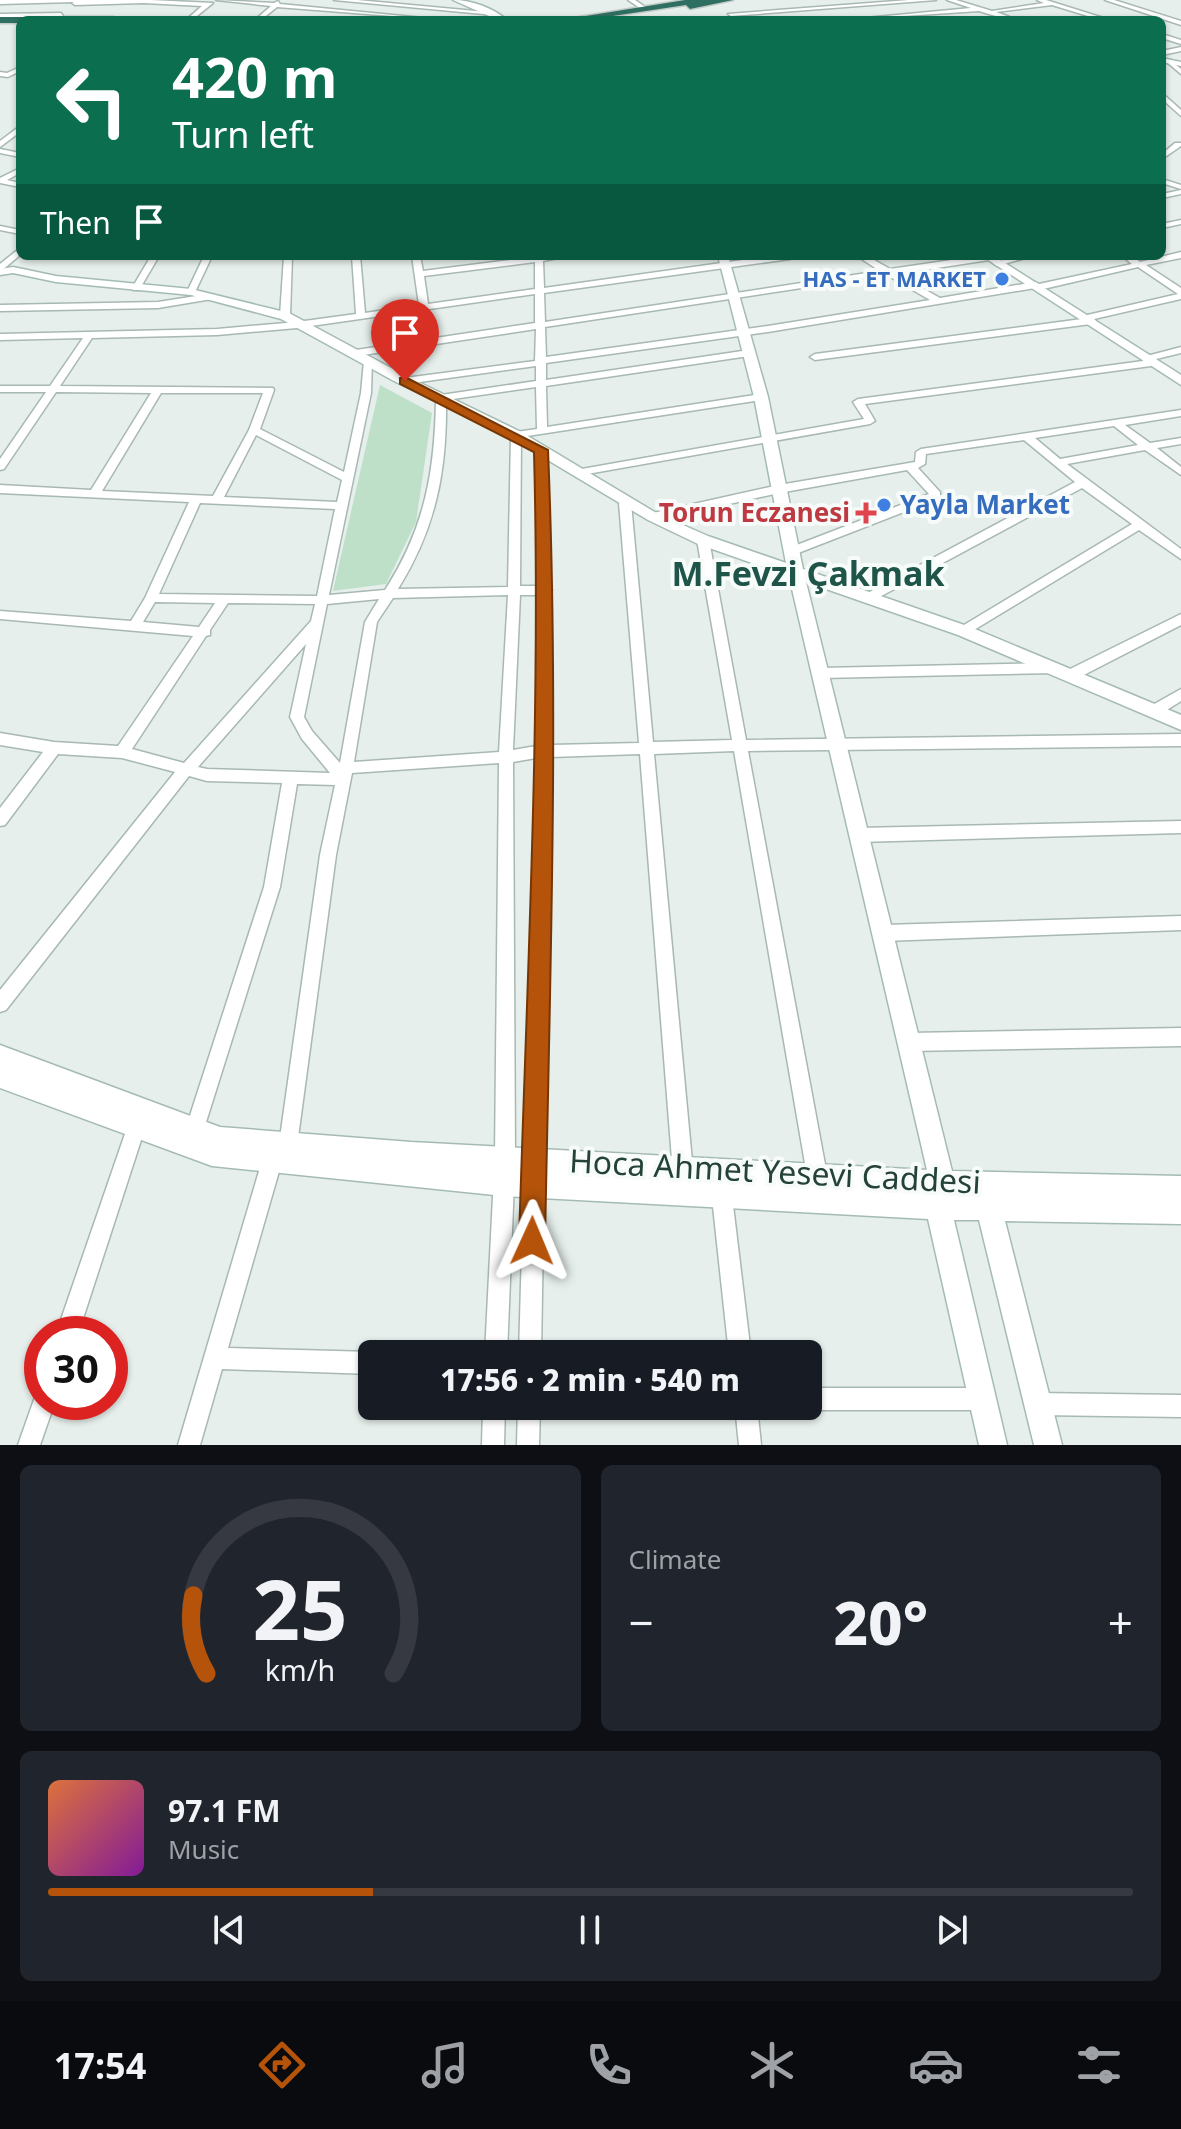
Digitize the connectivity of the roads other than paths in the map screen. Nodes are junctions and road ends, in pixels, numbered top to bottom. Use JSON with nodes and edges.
{"nodes":[{"id":1,"x":219,"y":0,"type":"edge"},
{"id":2,"x":337,"y":0,"type":"edge"},
{"id":3,"x":457,"y":0,"type":"edge"},
{"id":4,"x":631,"y":0,"type":"edge"},
{"id":5,"x":703,"y":0,"type":"edge"},
{"id":6,"x":822,"y":0,"type":"edge"},
{"id":7,"x":933,"y":0,"type":"edge"},
{"id":8,"x":950,"y":0,"type":"edge"},
{"id":9,"x":1040,"y":0,"type":"edge"},
{"id":10,"x":1108,"y":0,"type":"edge"},
{"id":11,"x":76,"y":1,"type":"edge"},
{"id":12,"x":148,"y":1,"type":"edge"},
{"id":13,"x":722,"y":1,"type":"edge"},
{"id":14,"x":0,"y":2,"type":"edge"},
{"id":15,"x":279,"y":2,"type":"edge"},
{"id":16,"x":470,"y":2,"type":"edge"},
{"id":17,"x":666,"y":3,"type":"edge"},
{"id":18,"x":210,"y":4,"type":"edge"},
{"id":19,"x":1050,"y":4,"type":"junction"},
{"id":20,"x":828,"y":7,"type":"junction"},
{"id":21,"x":269,"y":9,"type":"junction"},
{"id":22,"x":645,"y":9,"type":"junction"},
{"id":23,"x":980,"y":9,"type":"junction"},
{"id":24,"x":498,"y":10,"type":"junction"},
{"id":25,"x":144,"y":12,"type":"dead end"},
{"id":26,"x":989,"y":12,"type":"junction"},
{"id":27,"x":731,"y":14,"type":"joint"},
{"id":28,"x":60,"y":16,"type":"edge"},
{"id":29,"x":262,"y":16,"type":"edge"},
{"id":30,"x":405,"y":16,"type":"edge"},
{"id":31,"x":501,"y":16,"type":"edge"},
{"id":32,"x":595,"y":16,"type":"edge"},
{"id":33,"x":623,"y":16,"type":"edge"},
{"id":34,"x":840,"y":16,"type":"edge"},
{"id":35,"x":894,"y":16,"type":"edge"},
{"id":36,"x":1002,"y":16,"type":"edge"},
{"id":37,"x":1092,"y":16,"type":"edge"},
{"id":38,"x":1158,"y":16,"type":"edge"},
{"id":39,"x":1166,"y":61,"type":"edge"},
{"id":40,"x":1181,"y":64,"type":"edge"},
{"id":41,"x":1181,"y":72,"type":"edge"},
{"id":42,"x":1166,"y":99,"type":"edge"},
{"id":43,"x":1181,"y":114,"type":"edge"},
{"id":44,"x":16,"y":132,"type":"edge"},
{"id":45,"x":0,"y":148,"type":"edge"},
{"id":46,"x":1169,"y":181,"type":"edge"},
{"id":47,"x":1181,"y":190,"type":"edge"},
{"id":48,"x":16,"y":255,"type":"edge"},
{"id":49,"x":153,"y":260,"type":"edge"},
{"id":50,"x":206,"y":260,"type":"edge"},
{"id":51,"x":288,"y":260,"type":"edge"},
{"id":52,"x":356,"y":260,"type":"edge"},
{"id":53,"x":417,"y":260,"type":"edge"},
{"id":54,"x":519,"y":260,"type":"edge"},
{"id":55,"x":540,"y":260,"type":"edge"},
{"id":56,"x":724,"y":260,"type":"edge"},
{"id":57,"x":867,"y":260,"type":"edge"},
{"id":58,"x":984,"y":260,"type":"edge"},
{"id":59,"x":993,"y":260,"type":"edge"},
{"id":60,"x":1132,"y":260,"type":"edge"},
{"id":61,"x":1160,"y":260,"type":"edge"},
{"id":62,"x":1140,"y":265,"type":"junction"},
{"id":63,"x":0,"y":270,"type":"edge"},
{"id":64,"x":419,"y":274,"type":"junction"},
{"id":65,"x":890,"y":274,"type":"junction"},
{"id":66,"x":1037,"y":286,"type":"junction"},
{"id":67,"x":136,"y":288,"type":"junction"},
{"id":68,"x":191,"y":292,"type":"junction"},
{"id":69,"x":539,"y":292,"type":"junction"},
{"id":70,"x":1181,"y":294,"type":"edge"},
{"id":71,"x":732,"y":296,"type":"junction"},
{"id":72,"x":209,"y":297,"type":"junction"},
{"id":73,"x":940,"y":302,"type":"junction"},
{"id":74,"x":424,"y":307,"type":"junction"},
{"id":75,"x":0,"y":308,"type":"edge"},
{"id":76,"x":361,"y":317,"type":"junction"},
{"id":77,"x":291,"y":320,"type":"junction"},
{"id":78,"x":1088,"y":320,"type":"junction"},
{"id":79,"x":541,"y":325,"type":"junction"},
{"id":80,"x":743,"y":333,"type":"junction"},
{"id":81,"x":90,"y":334,"type":"junction"},
{"id":82,"x":0,"y":337,"type":"edge"},
{"id":83,"x":1181,"y":350,"type":"edge"},
{"id":84,"x":749,"y":353,"type":"junction"},
{"id":85,"x":362,"y":357,"type":"junction"},
{"id":86,"x":815,"y":357,"type":"dead end"},
{"id":87,"x":1149,"y":361,"type":"junction"},
{"id":88,"x":540,"y":362,"type":"junction"},
{"id":89,"x":405,"y":381,"type":"junction"},
{"id":90,"x":1181,"y":381,"type":"edge"},
{"id":91,"x":539,"y":385,"type":"junction"},
{"id":92,"x":0,"y":389,"type":"edge"},
{"id":93,"x":52,"y":389,"type":"junction"},
{"id":94,"x":158,"y":389,"type":"junction"},
{"id":95,"x":761,"y":397,"type":"junction"},
{"id":96,"x":441,"y":398,"type":"junction"},
{"id":97,"x":1181,"y":413,"type":"edge"},
{"id":98,"x":1116,"y":423,"type":"junction"},
{"id":99,"x":254,"y":430,"type":"junction"},
{"id":100,"x":542,"y":430,"type":"junction"},
{"id":101,"x":516,"y":435,"type":"junction"},
{"id":102,"x":1026,"y":436,"type":"junction"},
{"id":103,"x":768,"y":440,"type":"junction"},
{"id":104,"x":1181,"y":441,"type":"edge"},
{"id":105,"x":1144,"y":447,"type":"junction"},
{"id":106,"x":541,"y":450,"type":"junction"},
{"id":107,"x":1059,"y":462,"type":"junction"},
{"id":108,"x":910,"y":466,"type":"junction"},
{"id":109,"x":0,"y":467,"type":"edge"},
{"id":110,"x":1181,"y":472,"type":"edge"},
{"id":111,"x":576,"y":473,"type":"junction"},
{"id":112,"x":348,"y":479,"type":"junction"},
{"id":113,"x":1083,"y":483,"type":"junction"},
{"id":114,"x":0,"y":489,"type":"edge"},
{"id":115,"x":779,"y":489,"type":"junction"},
{"id":116,"x":95,"y":493,"type":"junction"},
{"id":117,"x":195,"y":501,"type":"junction"},
{"id":118,"x":216,"y":501,"type":"junction"},
{"id":119,"x":625,"y":503,"type":"junction"},
{"id":120,"x":342,"y":506,"type":"junction"},
{"id":121,"x":653,"y":517,"type":"junction"},
{"id":122,"x":1141,"y":524,"type":"junction"},
{"id":123,"x":703,"y":540,"type":"junction"},
{"id":124,"x":793,"y":551,"type":"junction"},
{"id":125,"x":1181,"y":555,"type":"edge"},
{"id":126,"x":796,"y":573,"type":"junction"},
{"id":127,"x":546,"y":590,"type":"junction"},
{"id":128,"x":514,"y":591,"type":"junction"},
{"id":129,"x":387,"y":594,"type":"junction"},
{"id":130,"x":151,"y":598,"type":"junction"},
{"id":131,"x":868,"y":598,"type":"junction"},
{"id":132,"x":224,"y":600,"type":"junction"},
{"id":133,"x":321,"y":600,"type":"junction"},
{"id":134,"x":0,"y":615,"type":"edge"},
{"id":135,"x":1181,"y":619,"type":"edge"},
{"id":136,"x":317,"y":623,"type":"junction"},
{"id":137,"x":136,"y":624,"type":"junction"},
{"id":138,"x":964,"y":631,"type":"junction"},
{"id":139,"x":205,"y":632,"type":"junction"},
{"id":140,"x":1055,"y":668,"type":"junction"},
{"id":141,"x":821,"y":673,"type":"junction"},
{"id":142,"x":1071,"y":675,"type":"junction"},
{"id":143,"x":1181,"y":694,"type":"edge"},
{"id":144,"x":1154,"y":711,"type":"junction"},
{"id":145,"x":1181,"y":723,"type":"edge"},
{"id":146,"x":0,"y":739,"type":"edge"},
{"id":147,"x":1181,"y":740,"type":"edge"},
{"id":148,"x":837,"y":743,"type":"junction"},
{"id":149,"x":54,"y":748,"type":"junction"},
{"id":150,"x":743,"y":748,"type":"junction"},
{"id":151,"x":645,"y":750,"type":"junction"},
{"id":152,"x":544,"y":751,"type":"junction"},
{"id":153,"x":122,"y":752,"type":"junction"},
{"id":154,"x":506,"y":757,"type":"junction"},
{"id":155,"x":185,"y":771,"type":"junction"},
{"id":156,"x":345,"y":773,"type":"junction"},
{"id":157,"x":290,"y":779,"type":"junction"},
{"id":158,"x":0,"y":820,"type":"edge"},
{"id":159,"x":1181,"y":827,"type":"edge"},
{"id":160,"x":859,"y":835,"type":"junction"},
{"id":161,"x":1181,"y":923,"type":"edge"},
{"id":162,"x":884,"y":933,"type":"junction"},
{"id":163,"x":0,"y":1004,"type":"edge"},
{"id":164,"x":1181,"y":1037,"type":"edge"},
{"id":165,"x":910,"y":1042,"type":"junction"},
{"id":166,"x":0,"y":1056,"type":"edge"},
{"id":167,"x":0,"y":1076,"type":"edge"},
{"id":168,"x":136,"y":1128,"type":"junction"},
{"id":169,"x":194,"y":1131,"type":"junction"},
{"id":170,"x":280,"y":1153,"type":"junction"},
{"id":171,"x":505,"y":1157,"type":"junction"},
{"id":172,"x":535,"y":1158,"type":"junction"},
{"id":173,"x":683,"y":1166,"type":"junction"},
{"id":174,"x":817,"y":1175,"type":"junction"},
{"id":175,"x":504,"y":1183,"type":"junction"},
{"id":176,"x":533,"y":1184,"type":"junction"},
{"id":177,"x":1181,"y":1189,"type":"edge"},
{"id":178,"x":685,"y":1193,"type":"junction"},
{"id":179,"x":941,"y":1195,"type":"junction"},
{"id":180,"x":722,"y":1197,"type":"junction"},
{"id":181,"x":989,"y":1209,"type":"junction"},
{"id":182,"x":1181,"y":1211,"type":"edge"},
{"id":183,"x":73,"y":1316,"type":"edge"},
{"id":184,"x":497,"y":1340,"type":"edge"},
{"id":185,"x":530,"y":1340,"type":"edge"},
{"id":186,"x":738,"y":1340,"type":"edge"},
{"id":187,"x":214,"y":1358,"type":"junction"},
{"id":188,"x":358,"y":1363,"type":"edge"},
{"id":189,"x":822,"y":1399,"type":"edge"},
{"id":190,"x":982,"y":1399,"type":"junction"},
{"id":191,"x":1038,"y":1404,"type":"junction"},
{"id":192,"x":1181,"y":1406,"type":"edge"},
{"id":193,"x":38,"y":1420,"type":"edge"},
{"id":194,"x":494,"y":1420,"type":"edge"},
{"id":195,"x":529,"y":1420,"type":"edge"},
{"id":196,"x":747,"y":1420,"type":"edge"},
{"id":197,"x":29,"y":1445,"type":"edge"},
{"id":198,"x":189,"y":1445,"type":"edge"},
{"id":199,"x":493,"y":1445,"type":"edge"},
{"id":200,"x":528,"y":1445,"type":"edge"},
{"id":201,"x":750,"y":1445,"type":"edge"},
{"id":202,"x":993,"y":1445,"type":"edge"},
{"id":203,"x":1048,"y":1445,"type":"edge"}],
"edges":[{"from":1,"to":15,"type":"street"},
{"from":2,"to":24,"type":"street"},
{"from":3,"to":16,"type":"street"},
{"from":4,"to":22,"type":"street"},
{"from":5,"to":17,"type":"highway"},
{"from":6,"to":20,"type":"street"},
{"from":7,"to":20,"type":"street"},
{"from":8,"to":23,"type":"street"},
{"from":9,"to":19,"type":"street"},
{"from":10,"to":38,"type":"street"},
{"from":11,"to":12,"type":"street"},
{"from":11,"to":14,"type":"street"},
{"from":11,"to":28,"type":"street"},
{"from":12,"to":18,"type":"street"},
{"from":12,"to":25,"type":"street"},
{"from":13,"to":27,"type":"street"},
{"from":13,"to":33,"type":"highway"},
{"from":15,"to":21,"type":"street"},
{"from":15,"to":30,"type":"street"},
{"from":16,"to":24,"type":"street"},
{"from":17,"to":22,"type":"highway"},
{"from":18,"to":21,"type":"street"},
{"from":19,"to":26,"type":"street"},
{"from":19,"to":37,"type":"street"},
{"from":20,"to":27,"type":"street"},
{"from":20,"to":34,"type":"street"},
{"from":21,"to":29,"type":"street"},
{"from":22,"to":32,"type":"highway"},
{"from":23,"to":26,"type":"street"},
{"from":23,"to":35,"type":"street"},
{"from":24,"to":31,"type":"street"},
{"from":26,"to":36,"type":"street"},
{"from":39,"to":40,"type":"street"},
{"from":39,"to":41,"type":"street"},
{"from":42,"to":43,"type":"street"},
{"from":44,"to":45,"type":"street"},
{"from":46,"to":47,"type":"street"},
{"from":48,"to":63,"type":"street"},
{"from":49,"to":67,"type":"street"},
{"from":50,"to":68,"type":"street"},
{"from":51,"to":77,"type":"street"},
{"from":52,"to":76,"type":"street"},
{"from":53,"to":64,"type":"street"},
{"from":54,"to":64,"type":"street"},
{"from":55,"to":69,"type":"street"},
{"from":56,"to":69,"type":"street"},
{"from":56,"to":71,"type":"street"},
{"from":57,"to":65,"type":"street"},
{"from":58,"to":65,"type":"street"},
{"from":59,"to":66,"type":"street"},
{"from":60,"to":62,"type":"street"},
{"from":61,"to":62,"type":"street"},
{"from":62,"to":66,"type":"street"},
{"from":62,"to":70,"type":"street"},
{"from":63,"to":67,"type":"street"},
{"from":64,"to":74,"type":"street"},
{"from":65,"to":71,"type":"street"},
{"from":65,"to":73,"type":"street"},
{"from":66,"to":73,"type":"street"},
{"from":66,"to":78,"type":"street"},
{"from":67,"to":68,"type":"street"},
{"from":68,"to":72,"type":"street"},
{"from":69,"to":74,"type":"street"},
{"from":69,"to":79,"type":"street"},
{"from":70,"to":78,"type":"street"},
{"from":71,"to":79,"type":"street"},
{"from":71,"to":80,"type":"street"},
{"from":72,"to":75,"type":"street"},
{"from":72,"to":77,"type":"street"},
{"from":73,"to":80,"type":"street"},
{"from":74,"to":76,"type":"street"},
{"from":76,"to":77,"type":"street"},
{"from":77,"to":81,"type":"street"},
{"from":77,"to":85,"type":"street"},
{"from":78,"to":86,"type":"street"},
{"from":78,"to":87,"type":"street"},
{"from":79,"to":85,"type":"street"},
{"from":79,"to":88,"type":"street"},
{"from":80,"to":84,"type":"street"},
{"from":80,"to":88,"type":"street"},
{"from":81,"to":82,"type":"street"},
{"from":81,"to":93,"type":"street"},
{"from":83,"to":87,"type":"street"},
{"from":84,"to":91,"type":"street"},
{"from":84,"to":95,"type":"street"},
{"from":85,"to":89,"type":"street"},
{"from":85,"to":112,"type":"street"},
{"from":87,"to":90,"type":"street"},
{"from":87,"to":103,"type":"street"},
{"from":88,"to":89,"type":"street"},
{"from":88,"to":91,"type":"street"},
{"from":89,"to":96,"type":"street"},
{"from":91,"to":96,"type":"street"},
{"from":91,"to":100,"type":"street"},
{"from":92,"to":93,"type":"street"},
{"from":93,"to":94,"type":"street"},
{"from":93,"to":109,"type":"street"},
{"from":94,"to":99,"type":"street"},
{"from":94,"to":116,"type":"street"},
{"from":95,"to":100,"type":"street"},
{"from":95,"to":103,"type":"street"},
{"from":96,"to":101,"type":"street"},
{"from":96,"to":129,"type":"street"},
{"from":97,"to":98,"type":"street"},
{"from":98,"to":102,"type":"street"},
{"from":98,"to":105,"type":"street"},
{"from":99,"to":112,"type":"street"},
{"from":99,"to":118,"type":"street"},
{"from":100,"to":101,"type":"street"},
{"from":101,"to":106,"type":"street"},
{"from":101,"to":128,"type":"street"},
{"from":102,"to":107,"type":"street"},
{"from":102,"to":108,"type":"street"},
{"from":103,"to":111,"type":"street"},
{"from":103,"to":115,"type":"street"},
{"from":104,"to":105,"type":"street"},
{"from":105,"to":107,"type":"street"},
{"from":105,"to":110,"type":"street"},
{"from":106,"to":111,"type":"street"},
{"from":106,"to":127,"type":"street"},
{"from":107,"to":113,"type":"street"},
{"from":108,"to":115,"type":"street"},
{"from":108,"to":124,"type":"street"},
{"from":111,"to":119,"type":"street"},
{"from":112,"to":120,"type":"street"},
{"from":113,"to":122,"type":"street"},
{"from":113,"to":131,"type":"street"},
{"from":114,"to":116,"type":"street"},
{"from":115,"to":121,"type":"street"},
{"from":115,"to":124,"type":"street"},
{"from":116,"to":117,"type":"street"},
{"from":117,"to":118,"type":"street"},
{"from":117,"to":130,"type":"street"},
{"from":118,"to":120,"type":"street"},
{"from":119,"to":121,"type":"street"},
{"from":119,"to":151,"type":"street"},
{"from":120,"to":133,"type":"street"},
{"from":121,"to":123,"type":"street"},
{"from":122,"to":125,"type":"street"},
{"from":122,"to":138,"type":"street"},
{"from":123,"to":126,"type":"street"},
{"from":123,"to":150,"type":"street"},
{"from":124,"to":126,"type":"street"},
{"from":126,"to":131,"type":"street"},
{"from":126,"to":141,"type":"street"},
{"from":127,"to":128,"type":"street"},
{"from":127,"to":152,"type":"street"},
{"from":128,"to":129,"type":"street"},
{"from":128,"to":154,"type":"street"},
{"from":129,"to":133,"type":"street"},
{"from":129,"to":156,"type":"street"},
{"from":130,"to":132,"type":"street"},
{"from":130,"to":137,"type":"street"},
{"from":131,"to":138,"type":"street"},
{"from":132,"to":133,"type":"street"},
{"from":132,"to":139,"type":"street"},
{"from":133,"to":136,"type":"street"},
{"from":134,"to":137,"type":"street"},
{"from":135,"to":142,"type":"street"},
{"from":136,"to":155,"type":"street"},
{"from":136,"to":156,"type":"street"},
{"from":137,"to":139,"type":"street"},
{"from":138,"to":140,"type":"street"},
{"from":139,"to":153,"type":"street"},
{"from":140,"to":141,"type":"street"},
{"from":140,"to":142,"type":"street"},
{"from":141,"to":148,"type":"street"},
{"from":142,"to":144,"type":"street"},
{"from":143,"to":144,"type":"street"},
{"from":144,"to":145,"type":"street"},
{"from":146,"to":149,"type":"street"},
{"from":147,"to":148,"type":"street"},
{"from":148,"to":150,"type":"street"},
{"from":148,"to":160,"type":"street"},
{"from":149,"to":153,"type":"street"},
{"from":149,"to":158,"type":"street"},
{"from":150,"to":151,"type":"street"},
{"from":150,"to":174,"type":"street"},
{"from":151,"to":152,"type":"street"},
{"from":151,"to":173,"type":"street"},
{"from":152,"to":154,"type":"street"},
{"from":152,"to":172,"type":"street"},
{"from":153,"to":155,"type":"street"},
{"from":154,"to":156,"type":"street"},
{"from":154,"to":171,"type":"street"},
{"from":155,"to":157,"type":"street"},
{"from":155,"to":163,"type":"street"},
{"from":156,"to":157,"type":"street"},
{"from":156,"to":170,"type":"street"},
{"from":157,"to":169,"type":"street"},
{"from":159,"to":160,"type":"street"},
{"from":160,"to":162,"type":"street"},
{"from":161,"to":162,"type":"street"},
{"from":162,"to":165,"type":"street"},
{"from":164,"to":165,"type":"street"},
{"from":165,"to":179,"type":"street"},
{"from":166,"to":169,"type":"street","name":"Hoca Ahmet Yesevi Caddesi"},
{"from":167,"to":168,"type":"street","name":"Hoca Ahmet Yesevi Caddesi"},
{"from":168,"to":170,"type":"street","name":"Hoca Ahmet Yesevi Caddesi"},
{"from":168,"to":183,"type":"street"},
{"from":169,"to":170,"type":"street","name":"Hoca Ahmet Yesevi Caddesi"},
{"from":170,"to":171,"type":"street","name":"Hoca Ahmet Yesevi Caddesi"},
{"from":170,"to":175,"type":"street","name":"Hoca Ahmet Yesevi Caddesi"},
{"from":170,"to":187,"type":"street"},
{"from":171,"to":172,"type":"street","name":"Hoca Ahmet Yesevi Caddesi"},
{"from":171,"to":175,"type":"street"},
{"from":172,"to":173,"type":"street","name":"Hoca Ahmet Yesevi Caddesi"},
{"from":172,"to":176,"type":"street"},
{"from":173,"to":174,"type":"street","name":"Hoca Ahmet Yesevi Caddesi"},
{"from":173,"to":178,"type":"street"},
{"from":174,"to":179,"type":"street","name":"Hoca Ahmet Yesevi Caddesi"},
{"from":175,"to":176,"type":"street","name":"Hoca Ahmet Yesevi Caddesi"},
{"from":175,"to":184,"type":"street"},
{"from":176,"to":178,"type":"street","name":"Hoca Ahmet Yesevi Caddesi"},
{"from":176,"to":185,"type":"street"},
{"from":177,"to":179,"type":"street","name":"Hoca Ahmet Yesevi Caddesi"},
{"from":178,"to":180,"type":"street","name":"Hoca Ahmet Yesevi Caddesi"},
{"from":179,"to":180,"type":"street","name":"Hoca Ahmet Yesevi Caddesi"},
{"from":179,"to":181,"type":"street","name":"Hoca Ahmet Yesevi Caddesi"},
{"from":179,"to":190,"type":"street"},
{"from":180,"to":186,"type":"street"},
{"from":181,"to":182,"type":"street","name":"Hoca Ahmet Yesevi Caddesi"},
{"from":181,"to":191,"type":"street"},
{"from":187,"to":188,"type":"street"},
{"from":187,"to":198,"type":"street"},
{"from":189,"to":190,"type":"street"},
{"from":190,"to":202,"type":"street"},
{"from":191,"to":192,"type":"street"},
{"from":191,"to":203,"type":"street"},
{"from":193,"to":197,"type":"street"},
{"from":194,"to":199,"type":"street"},
{"from":195,"to":200,"type":"street"},
{"from":196,"to":201,"type":"street"}]}
